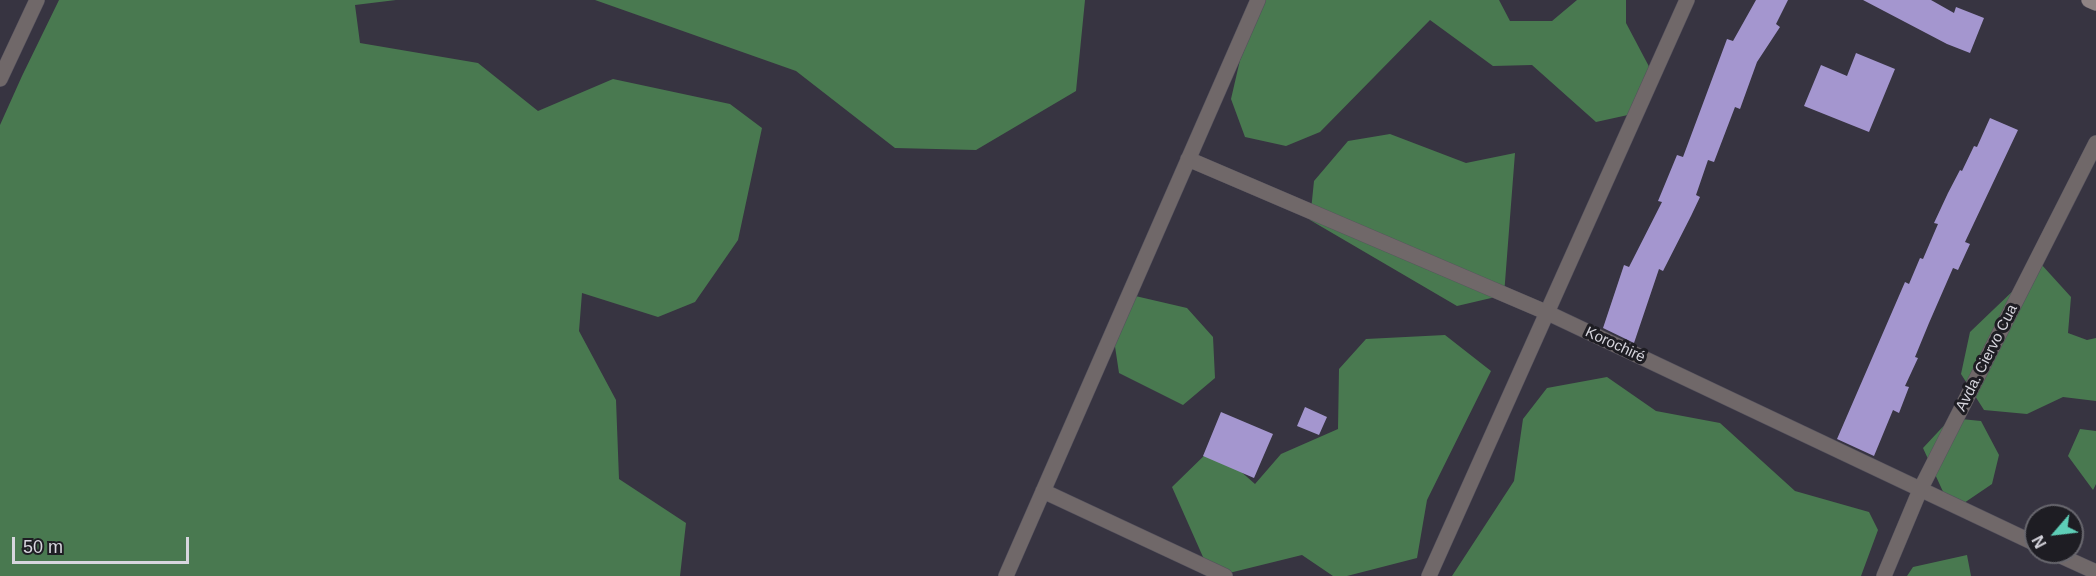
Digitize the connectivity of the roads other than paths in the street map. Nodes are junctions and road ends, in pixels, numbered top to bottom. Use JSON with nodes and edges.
{"nodes":[{"id":1,"x":37,"y":0,"type":"edge"},
{"id":2,"x":1258,"y":0,"type":"edge"},
{"id":3,"x":1687,"y":0,"type":"edge"},
{"id":4,"x":2089,"y":0,"type":"edge"},
{"id":5,"x":2096,"y":3,"type":"edge"},
{"id":6,"x":0,"y":79,"type":"edge"},
{"id":7,"x":2096,"y":143,"type":"edge"},
{"id":8,"x":1188,"y":159,"type":"junction"},
{"id":9,"x":1548,"y":313,"type":"junction"},
{"id":10,"x":1920,"y":490,"type":"junction"},
{"id":11,"x":1043,"y":491,"type":"junction"},
{"id":12,"x":2024,"y":538,"type":"edge"},
{"id":13,"x":2078,"y":564,"type":"edge"},
{"id":14,"x":2096,"y":572,"type":"edge"},
{"id":15,"x":1006,"y":576,"type":"edge"},
{"id":16,"x":1226,"y":576,"type":"edge"},
{"id":17,"x":1429,"y":576,"type":"edge"},
{"id":18,"x":1884,"y":576,"type":"edge"}],
"edges":[{"from":1,"to":6,"type":"street"},
{"from":2,"to":8,"type":"street"},
{"from":3,"to":9,"type":"street"},
{"from":4,"to":5,"type":"main road"},
{"from":7,"to":10,"type":"street","name":"Avda. Ciervo Cua"},
{"from":8,"to":9,"type":"street","name":"Korochiré"},
{"from":8,"to":11,"type":"street"},
{"from":9,"to":10,"type":"street","name":"Korochiré"},
{"from":9,"to":17,"type":"street"},
{"from":10,"to":12,"type":"street","name":"Korochiré"},
{"from":10,"to":18,"type":"street","name":"Avda. Ciervo Cua"},
{"from":11,"to":15,"type":"street"},
{"from":11,"to":16,"type":"street"},
{"from":13,"to":14,"type":"street"}]}
